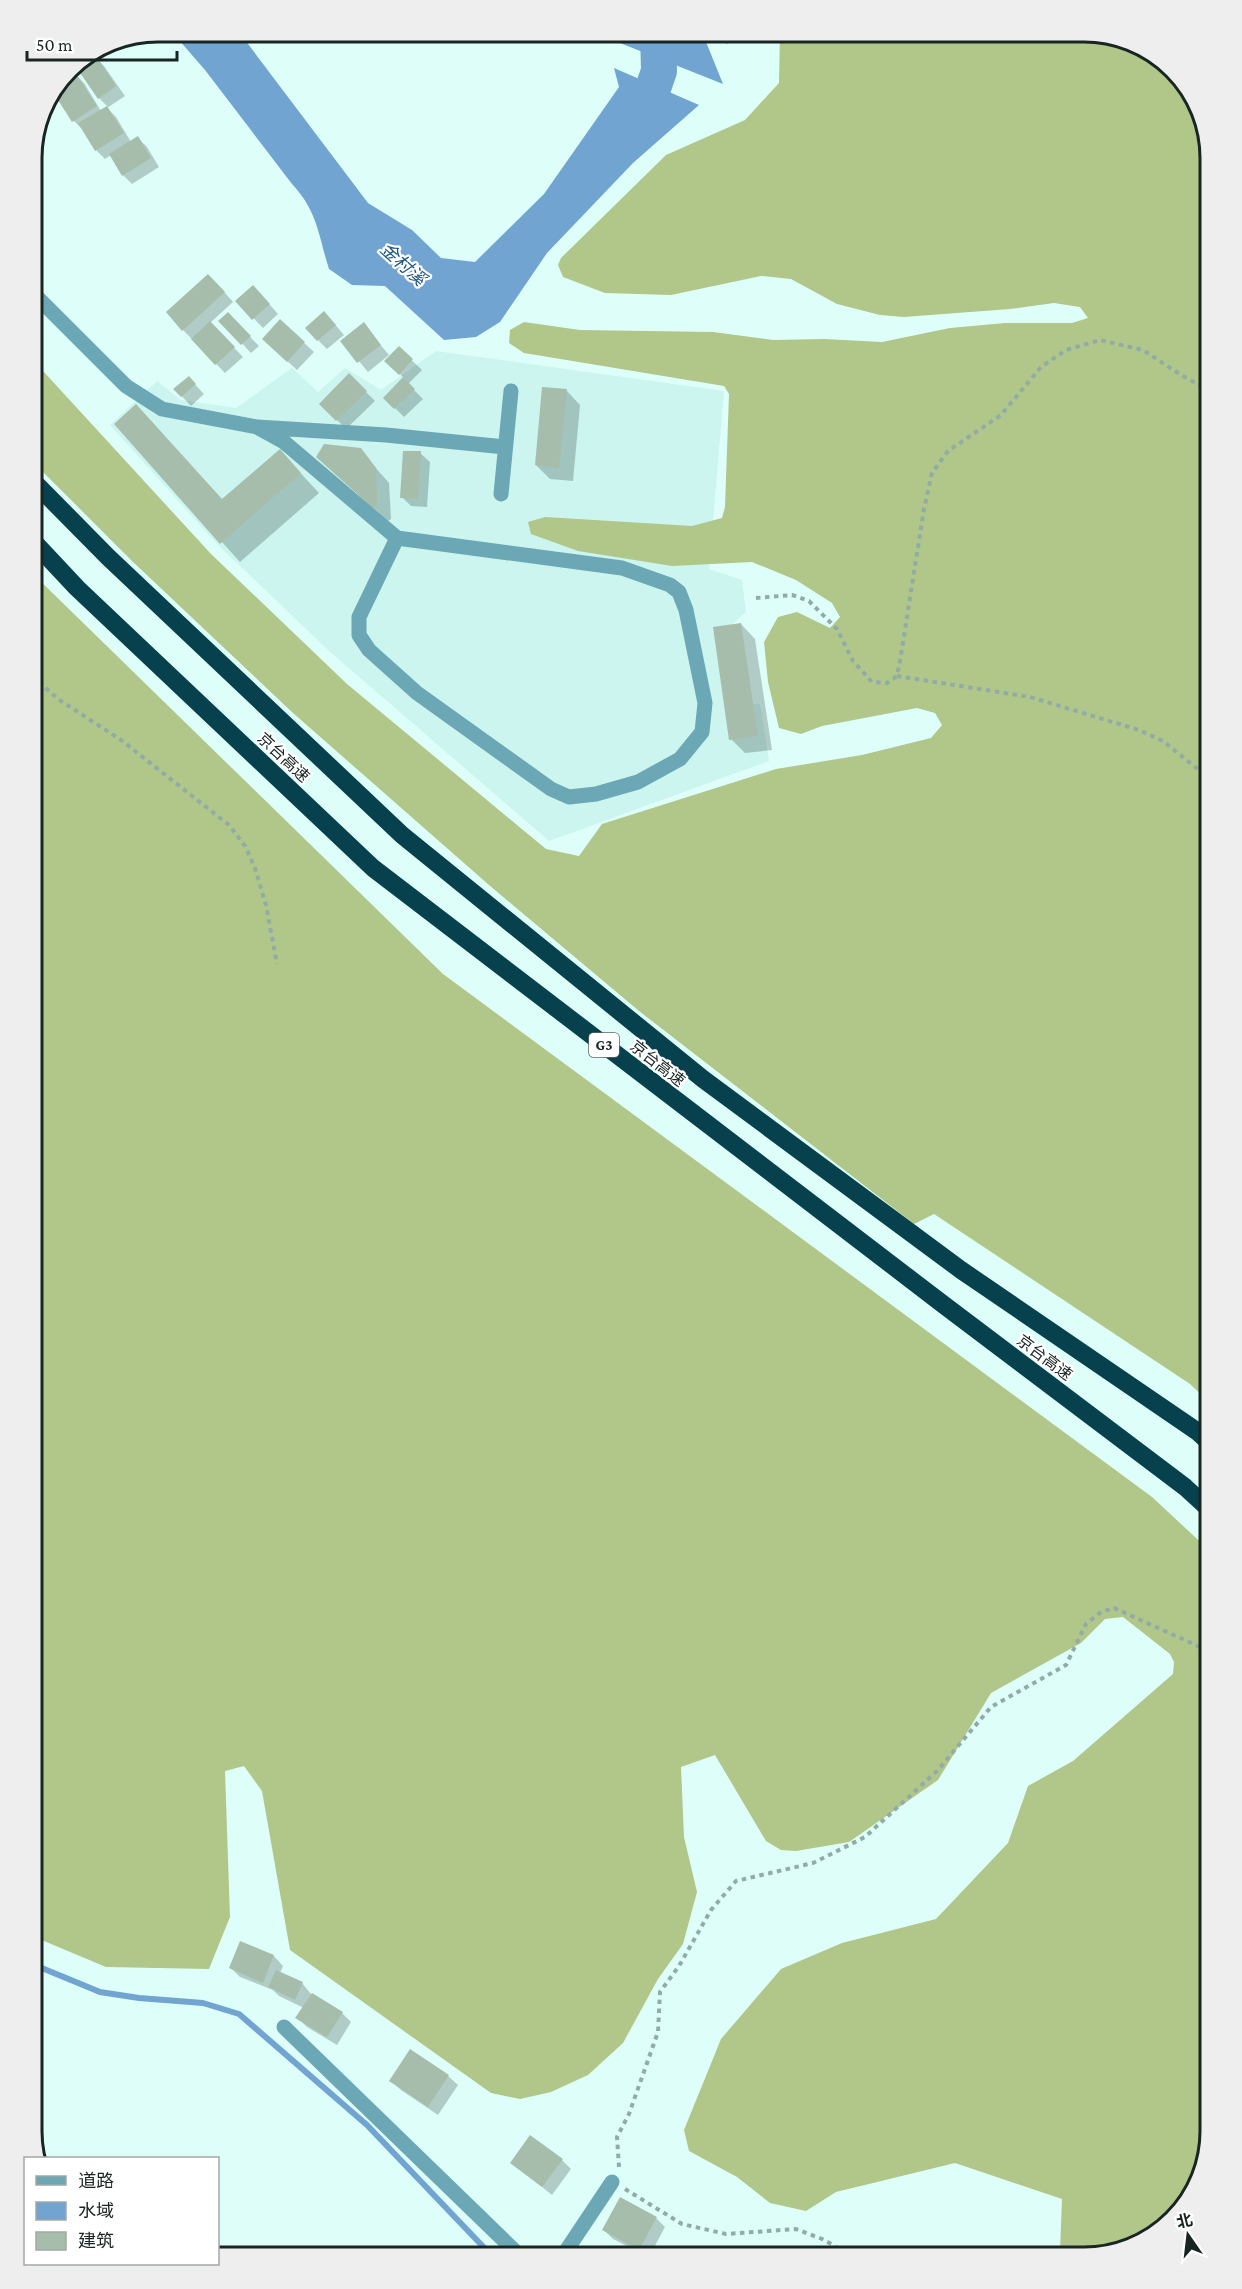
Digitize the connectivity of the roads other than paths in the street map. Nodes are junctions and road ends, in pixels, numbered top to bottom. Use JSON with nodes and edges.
{"nodes":[{"id":1,"x":42,"y":302,"type":"edge"},
{"id":2,"x":511,"y":391,"type":"dead end"},
{"id":3,"x":257,"y":427,"type":"junction"},
{"id":4,"x":505,"y":447,"type":"junction"},
{"id":5,"x":42,"y":490,"type":"edge"},
{"id":6,"x":501,"y":494,"type":"dead end"},
{"id":7,"x":397,"y":538,"type":"junction"},
{"id":8,"x":42,"y":551,"type":"edge"},
{"id":9,"x":1200,"y":1434,"type":"edge"},
{"id":10,"x":1200,"y":1501,"type":"edge"},
{"id":11,"x":284,"y":2027,"type":"dead end"},
{"id":12,"x":612,"y":2182,"type":"road end"},
{"id":13,"x":511,"y":2247,"type":"edge"},
{"id":14,"x":569,"y":2247,"type":"edge"}],
"edges":[{"from":1,"to":3,"type":"street"},
{"from":2,"to":4,"type":"street"},
{"from":3,"to":4,"type":"street"},
{"from":3,"to":7,"type":"street"},
{"from":4,"to":6,"type":"street"},
{"from":5,"to":9,"type":"highway","name":"京台高速","number":"G3"},
{"from":7,"to":7,"type":"street"},
{"from":8,"to":10,"type":"highway","name":"京台高速","number":"G3"},
{"from":11,"to":13,"type":"street"},
{"from":12,"to":14,"type":"street"}]}
